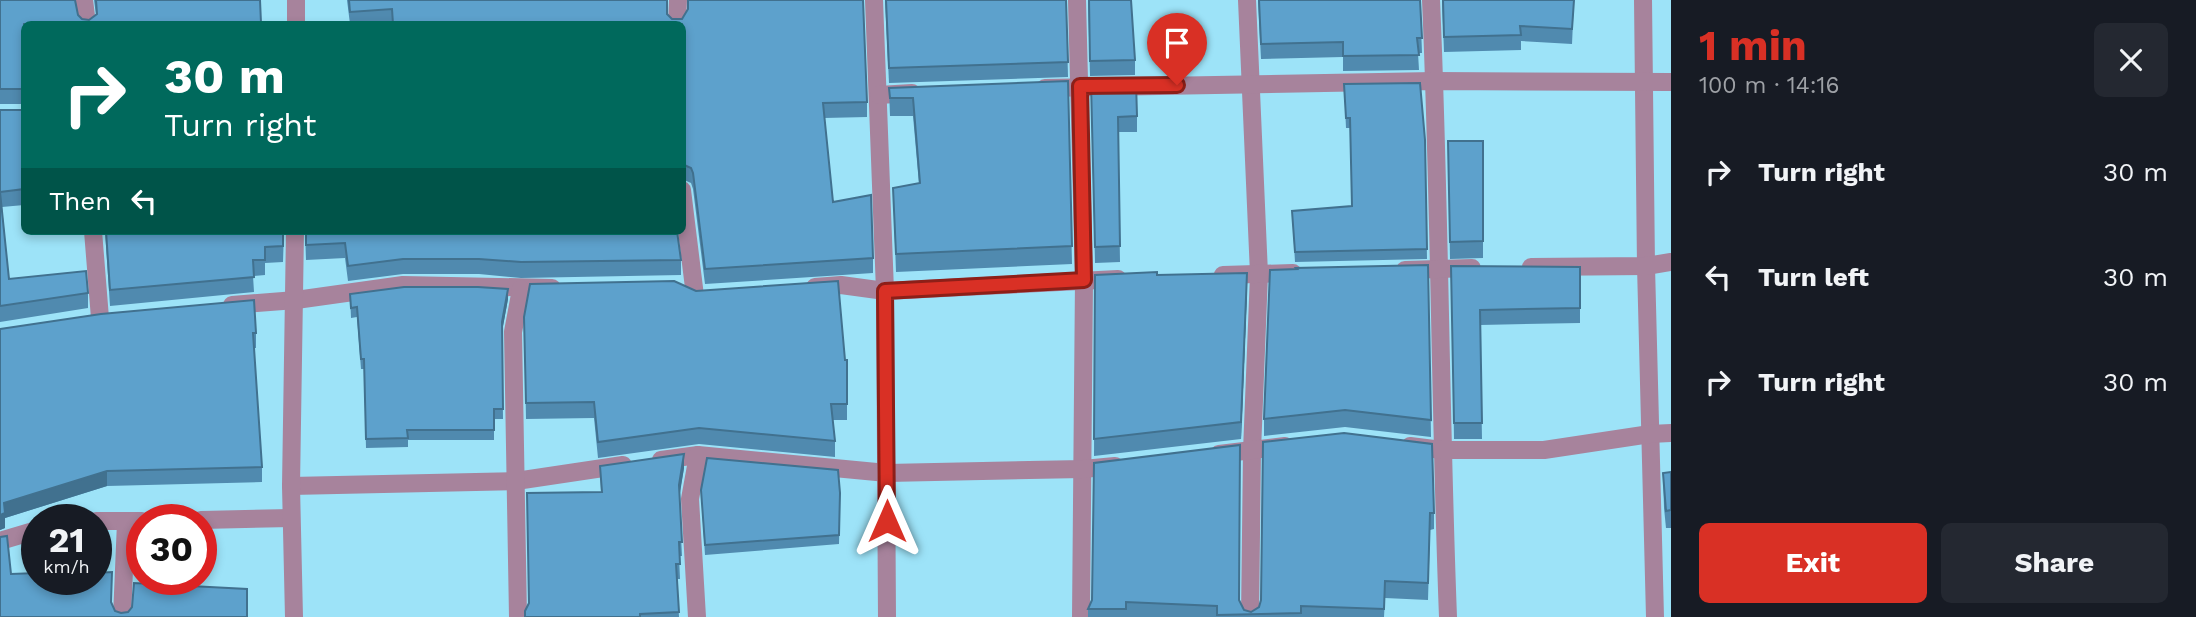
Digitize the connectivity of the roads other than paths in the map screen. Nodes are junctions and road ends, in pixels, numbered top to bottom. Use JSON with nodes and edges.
{"nodes":[{"id":1,"x":84,"y":0,"type":"edge"},
{"id":2,"x":296,"y":0,"type":"edge"},
{"id":3,"x":678,"y":0,"type":"edge"},
{"id":4,"x":874,"y":0,"type":"edge"},
{"id":5,"x":1077,"y":0,"type":"edge"},
{"id":6,"x":1247,"y":0,"type":"edge"},
{"id":7,"x":1431,"y":0,"type":"edge"},
{"id":8,"x":1643,"y":0,"type":"edge"},
{"id":9,"x":87,"y":21,"type":"edge"},
{"id":10,"x":296,"y":21,"type":"edge"},
{"id":11,"x":677,"y":21,"type":"edge"},
{"id":12,"x":1434,"y":81,"type":"junction"},
{"id":13,"x":1644,"y":81,"type":"junction"},
{"id":14,"x":1671,"y":82,"type":"edge"},
{"id":15,"x":1249,"y":84,"type":"junction"},
{"id":16,"x":1080,"y":86,"type":"junction"},
{"id":17,"x":1027,"y":89,"type":"edge"},
{"id":18,"x":933,"y":93,"type":"edge"},
{"id":19,"x":879,"y":95,"type":"junction"},
{"id":20,"x":686,"y":212,"type":"edge"},
{"id":21,"x":93,"y":235,"type":"edge"},
{"id":22,"x":295,"y":235,"type":"edge"},
{"id":23,"x":1671,"y":262,"type":"edge"},
{"id":24,"x":1646,"y":266,"type":"junction"},
{"id":25,"x":1438,"y":269,"type":"junction"},
{"id":26,"x":1383,"y":270,"type":"edge"},
{"id":27,"x":1314,"y":272,"type":"edge"},
{"id":28,"x":1259,"y":274,"type":"junction"},
{"id":29,"x":1205,"y":276,"type":"edge"},
{"id":30,"x":1137,"y":278,"type":"edge"},
{"id":31,"x":1084,"y":280,"type":"junction"},
{"id":32,"x":677,"y":285,"type":"edge"},
{"id":33,"x":573,"y":288,"type":"edge"},
{"id":34,"x":522,"y":289,"type":"junction"},
{"id":35,"x":802,"y":289,"type":"edge"},
{"id":36,"x":885,"y":291,"type":"junction"},
{"id":37,"x":296,"y":300,"type":"junction"},
{"id":38,"x":210,"y":307,"type":"edge"},
{"id":39,"x":100,"y":318,"type":"edge"},
{"id":40,"x":1671,"y":433,"type":"edge"},
{"id":41,"x":1650,"y":434,"type":"junction"},
{"id":42,"x":1305,"y":444,"type":"edge"},
{"id":43,"x":1393,"y":444,"type":"edge"},
{"id":44,"x":1252,"y":450,"type":"junction"},
{"id":45,"x":1442,"y":450,"type":"junction"},
{"id":46,"x":698,"y":455,"type":"junction"},
{"id":47,"x":1200,"y":456,"type":"edge"},
{"id":48,"x":1135,"y":463,"type":"edge"},
{"id":49,"x":1083,"y":469,"type":"junction"},
{"id":50,"x":887,"y":473,"type":"junction"},
{"id":51,"x":516,"y":481,"type":"junction"},
{"id":52,"x":290,"y":485,"type":"junction"},
{"id":53,"x":290,"y":518,"type":"junction"},
{"id":54,"x":217,"y":520,"type":"edge"},
{"id":55,"x":21,"y":535,"type":"edge"},
{"id":56,"x":0,"y":541,"type":"edge"},
{"id":57,"x":126,"y":585,"type":"edge"},
{"id":58,"x":122,"y":617,"type":"edge"},
{"id":59,"x":294,"y":617,"type":"edge"},
{"id":60,"x":518,"y":617,"type":"edge"},
{"id":61,"x":697,"y":617,"type":"edge"},
{"id":62,"x":887,"y":617,"type":"edge"},
{"id":63,"x":1081,"y":617,"type":"edge"},
{"id":64,"x":1250,"y":617,"type":"edge"},
{"id":65,"x":1448,"y":617,"type":"edge"},
{"id":66,"x":1654,"y":617,"type":"edge"}],
"edges":[{"from":1,"to":9,"type":"street"},
{"from":2,"to":10,"type":"street"},
{"from":3,"to":11,"type":"street"},
{"from":4,"to":19,"type":"street"},
{"from":5,"to":16,"type":"street"},
{"from":6,"to":15,"type":"street"},
{"from":7,"to":12,"type":"street"},
{"from":8,"to":13,"type":"street"},
{"from":12,"to":13,"type":"street"},
{"from":12,"to":15,"type":"street"},
{"from":12,"to":25,"type":"street"},
{"from":13,"to":14,"type":"street"},
{"from":13,"to":24,"type":"street"},
{"from":15,"to":16,"type":"street"},
{"from":15,"to":28,"type":"street"},
{"from":16,"to":17,"type":"street"},
{"from":16,"to":31,"type":"street"},
{"from":18,"to":19,"type":"street"},
{"from":19,"to":36,"type":"street"},
{"from":20,"to":32,"type":"street"},
{"from":21,"to":39,"type":"street"},
{"from":22,"to":37,"type":"street"},
{"from":23,"to":24,"type":"street"},
{"from":24,"to":25,"type":"street"},
{"from":24,"to":41,"type":"street"},
{"from":25,"to":26,"type":"street"},
{"from":25,"to":45,"type":"street"},
{"from":27,"to":28,"type":"street"},
{"from":28,"to":29,"type":"street"},
{"from":28,"to":44,"type":"street"},
{"from":30,"to":31,"type":"street"},
{"from":31,"to":36,"type":"street"},
{"from":31,"to":49,"type":"street"},
{"from":33,"to":34,"type":"street"},
{"from":34,"to":37,"type":"street"},
{"from":34,"to":51,"type":"street"},
{"from":35,"to":36,"type":"street"},
{"from":36,"to":50,"type":"street"},
{"from":37,"to":38,"type":"street"},
{"from":37,"to":52,"type":"street"},
{"from":40,"to":41,"type":"street"},
{"from":41,"to":45,"type":"street"},
{"from":41,"to":66,"type":"street"},
{"from":42,"to":44,"type":"street"},
{"from":43,"to":45,"type":"street"},
{"from":44,"to":47,"type":"street"},
{"from":44,"to":64,"type":"street"},
{"from":45,"to":65,"type":"street"},
{"from":46,"to":50,"type":"street"},
{"from":46,"to":51,"type":"street"},
{"from":46,"to":61,"type":"street"},
{"from":48,"to":49,"type":"street"},
{"from":49,"to":50,"type":"street"},
{"from":49,"to":63,"type":"street"},
{"from":50,"to":62,"type":"street"},
{"from":51,"to":52,"type":"street"},
{"from":51,"to":60,"type":"street"},
{"from":52,"to":53,"type":"street"},
{"from":53,"to":54,"type":"street"},
{"from":53,"to":59,"type":"street"},
{"from":55,"to":56,"type":"street"},
{"from":57,"to":58,"type":"street"}]}
